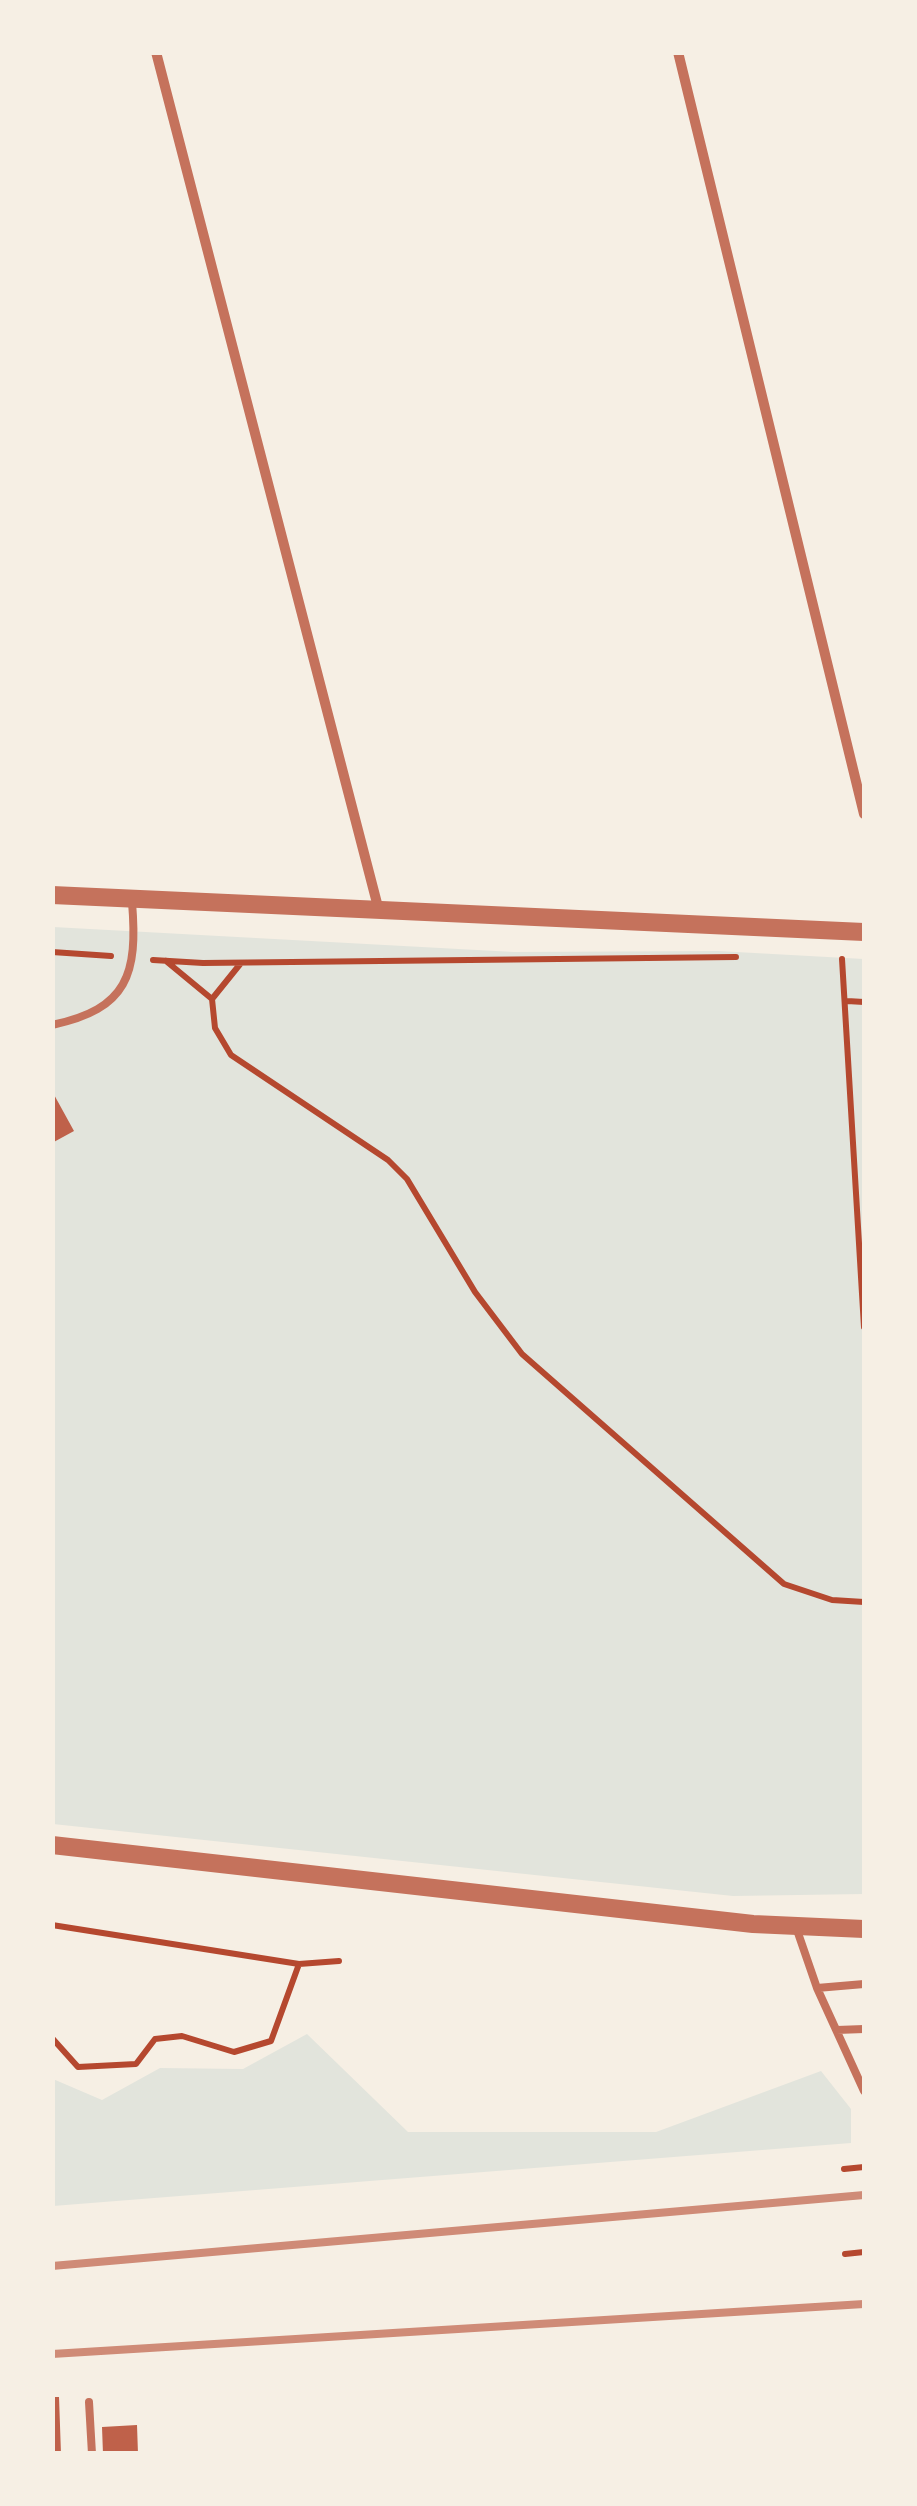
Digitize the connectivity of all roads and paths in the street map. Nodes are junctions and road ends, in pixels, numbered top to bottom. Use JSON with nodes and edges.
{"nodes":[{"id":1,"x":156,"y":52,"type":"edge"},
{"id":2,"x":678,"y":52,"type":"edge"},
{"id":3,"x":864,"y":814,"type":"edge"},
{"id":4,"x":52,"y":895,"type":"edge"},
{"id":5,"x":132,"y":898,"type":"junction"},
{"id":6,"x":378,"y":907,"type":"junction"},
{"id":7,"x":839,"y":931,"type":"junction"},
{"id":8,"x":864,"y":932,"type":"edge"},
{"id":9,"x":52,"y":952,"type":"edge"},
{"id":10,"x":742,"y":957,"type":"dead end"},
{"id":11,"x":132,"y":958,"type":"junction"},
{"id":12,"x":166,"y":960,"type":"junction"},
{"id":13,"x":241,"y":963,"type":"junction"},
{"id":14,"x":212,"y":1000,"type":"junction"},
{"id":15,"x":847,"y":1002,"type":"junction"},
{"id":16,"x":864,"y":1002,"type":"edge"},
{"id":17,"x":52,"y":1025,"type":"edge"},
{"id":18,"x":864,"y":1326,"type":"edge"},
{"id":19,"x":864,"y":1602,"type":"edge"},
{"id":20,"x":52,"y":1844,"type":"edge"},
{"id":21,"x":52,"y":1924,"type":"edge"},
{"id":22,"x":796,"y":1928,"type":"junction"},
{"id":23,"x":864,"y":1929,"type":"edge"},
{"id":24,"x":339,"y":1961,"type":"dead end"},
{"id":25,"x":299,"y":1964,"type":"junction"},
{"id":26,"x":864,"y":1984,"type":"edge"},
{"id":27,"x":817,"y":1988,"type":"junction"},
{"id":28,"x":864,"y":2029,"type":"edge"},
{"id":29,"x":837,"y":2030,"type":"junction"},
{"id":30,"x":52,"y":2038,"type":"edge"},
{"id":31,"x":864,"y":2060,"type":"edge"},
{"id":32,"x":849,"y":2061,"type":"junction"},
{"id":33,"x":864,"y":2091,"type":"edge"},
{"id":34,"x":864,"y":2167,"type":"edge"},
{"id":35,"x":844,"y":2170,"type":"dead end"},
{"id":36,"x":864,"y":2252,"type":"edge"},
{"id":37,"x":845,"y":2254,"type":"dead end"},
{"id":38,"x":89,"y":2402,"type":"dead end"},
{"id":39,"x":92,"y":2454,"type":"edge"}],
"edges":[{"from":1,"to":6,"type":"street"},
{"from":2,"to":3,"type":"street"},
{"from":4,"to":5,"type":"street"},
{"from":5,"to":6,"type":"street"},
{"from":5,"to":11,"type":"lane"},
{"from":6,"to":7,"type":"street"},
{"from":7,"to":8,"type":"street"},
{"from":7,"to":15,"type":"path"},
{"from":9,"to":11,"type":"path"},
{"from":10,"to":13,"type":"path"},
{"from":11,"to":12,"type":"path"},
{"from":11,"to":17,"type":"lane"},
{"from":12,"to":13,"type":"path"},
{"from":12,"to":14,"type":"path"},
{"from":13,"to":14,"type":"path"},
{"from":14,"to":19,"type":"path"},
{"from":15,"to":16,"type":"path"},
{"from":15,"to":18,"type":"path"},
{"from":20,"to":22,"type":"street"},
{"from":21,"to":25,"type":"path"},
{"from":22,"to":23,"type":"street"},
{"from":22,"to":27,"type":"lane"},
{"from":24,"to":25,"type":"path"},
{"from":25,"to":30,"type":"path"},
{"from":26,"to":27,"type":"lane"},
{"from":27,"to":29,"type":"lane"},
{"from":28,"to":29,"type":"lane"},
{"from":29,"to":32,"type":"lane"},
{"from":31,"to":32,"type":"lane"},
{"from":32,"to":33,"type":"lane"},
{"from":34,"to":35,"type":"path"},
{"from":36,"to":37,"type":"path"},
{"from":38,"to":39,"type":"lane"}]}
